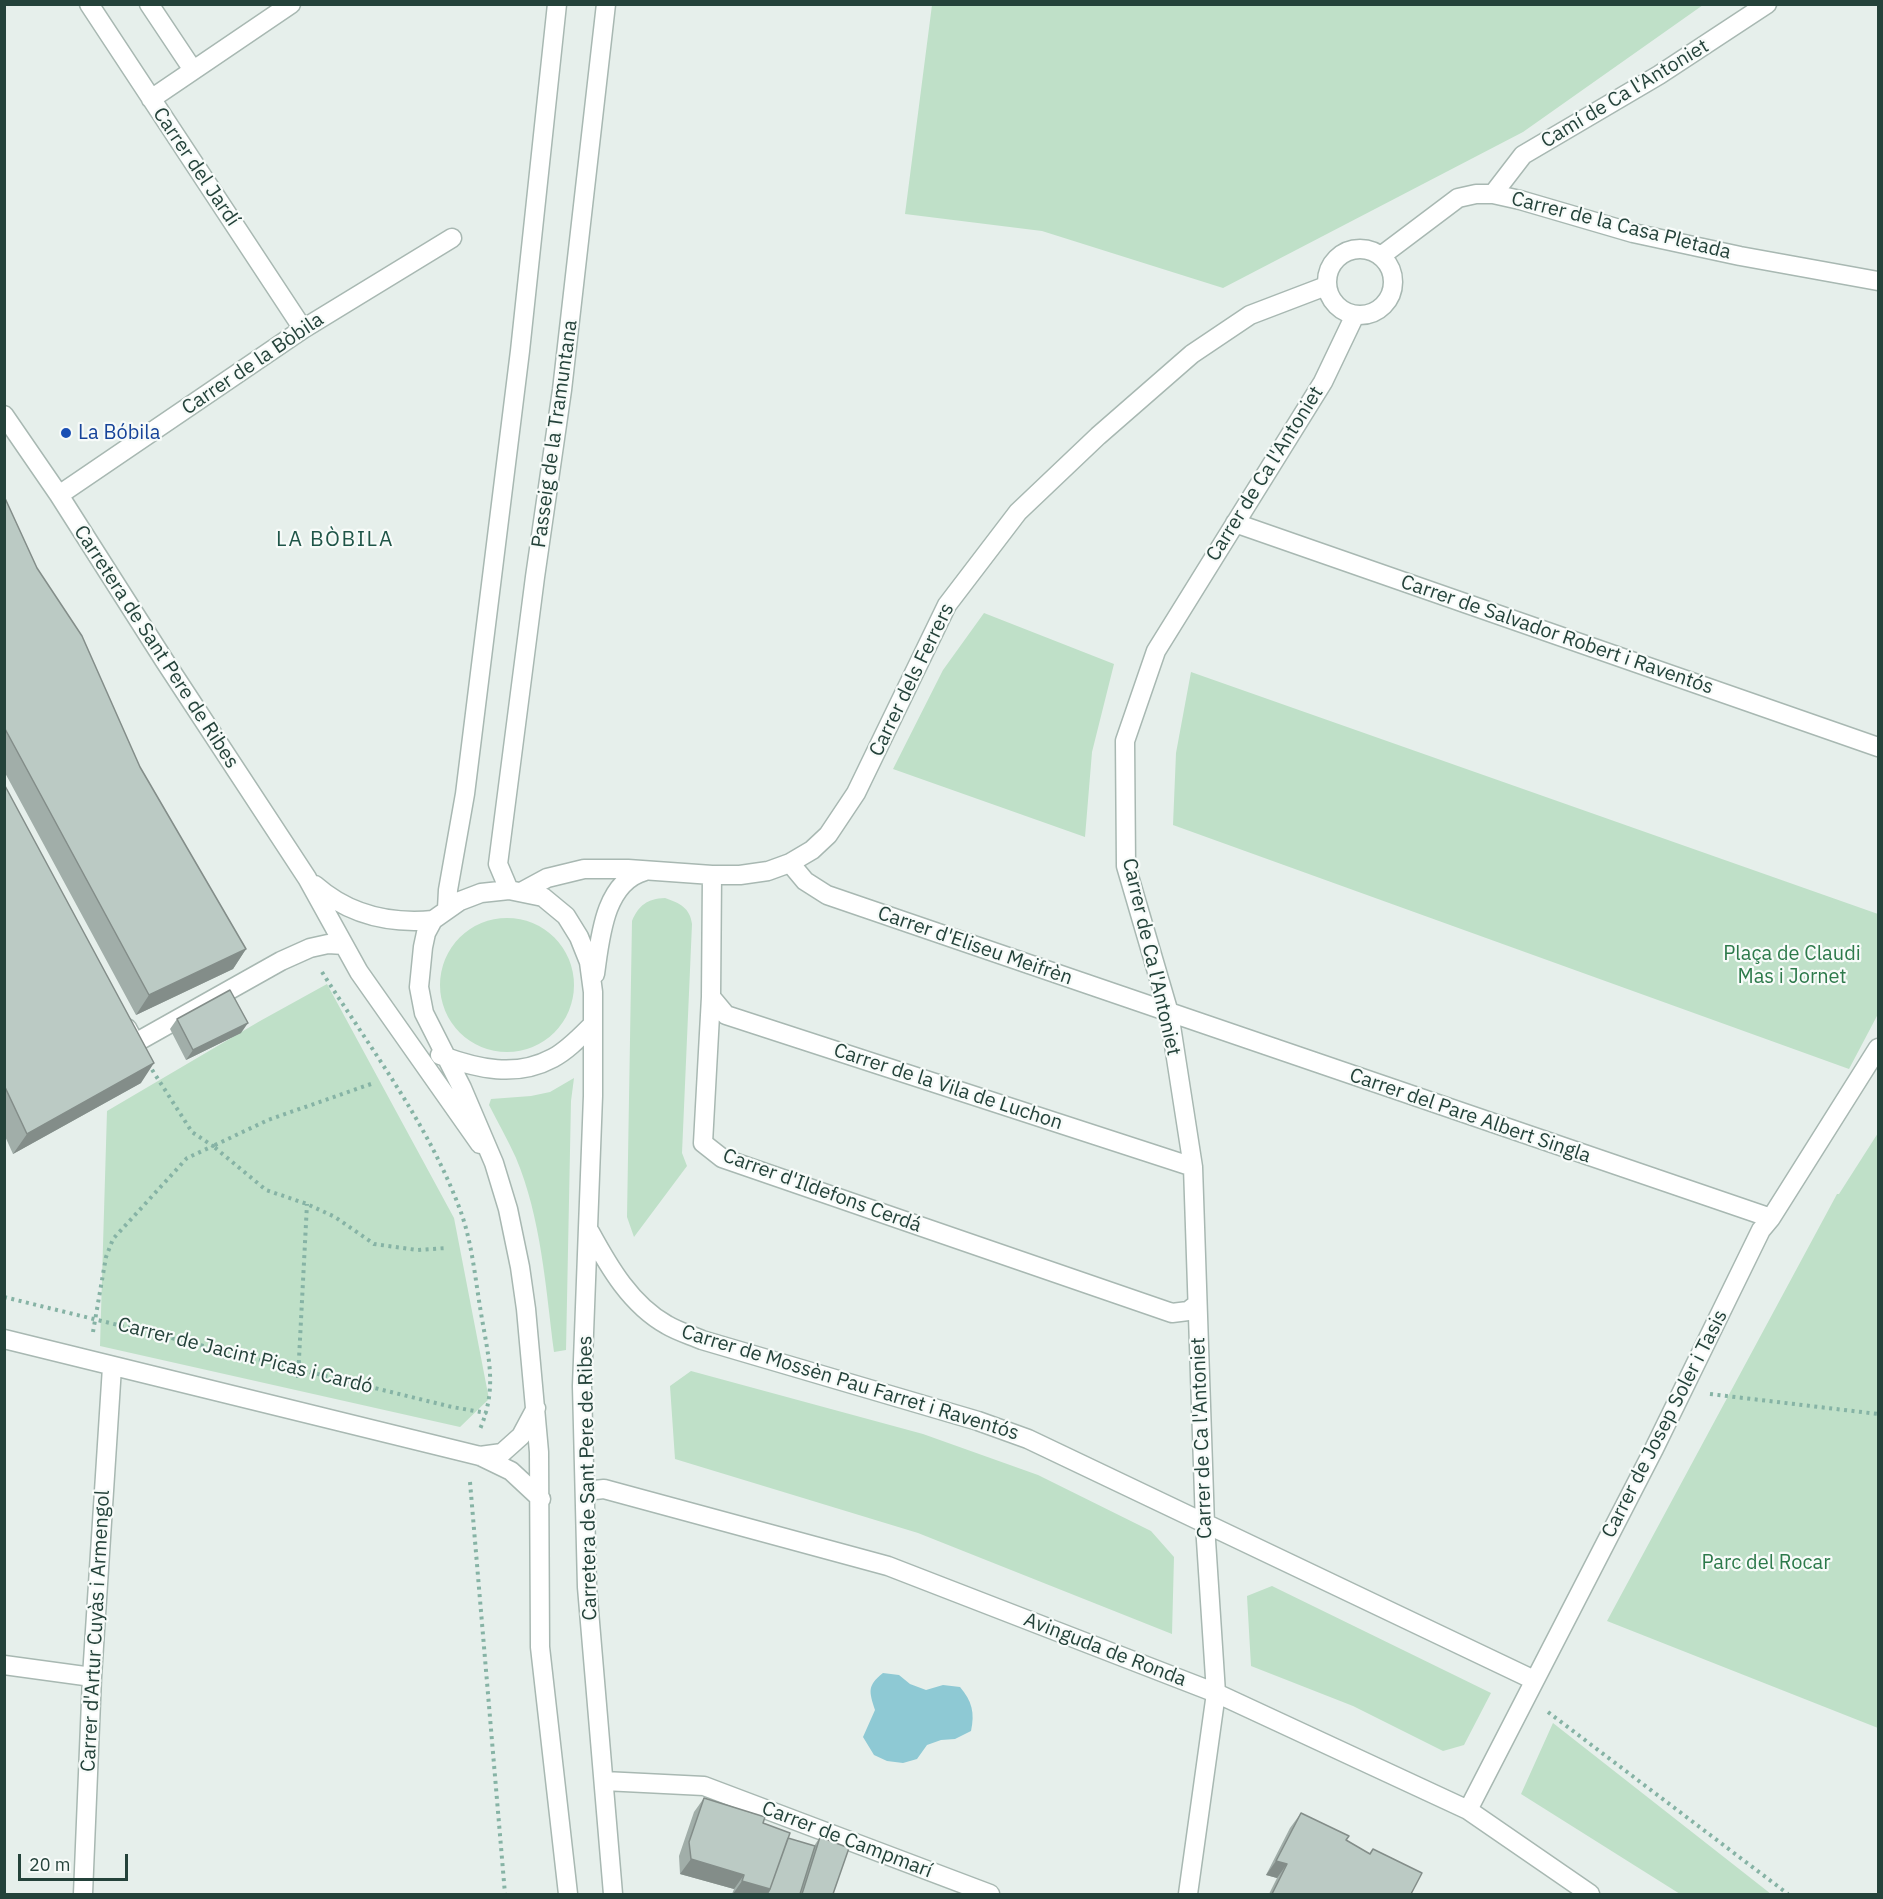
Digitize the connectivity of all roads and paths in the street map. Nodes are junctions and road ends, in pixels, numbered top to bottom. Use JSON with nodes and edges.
{"nodes":[{"id":1,"x":89,"y":4,"type":"edge"},
{"id":2,"x":149,"y":4,"type":"edge"},
{"id":3,"x":291,"y":4,"type":"edge"},
{"id":4,"x":557,"y":4,"type":"edge"},
{"id":5,"x":606,"y":4,"type":"edge"},
{"id":6,"x":1767,"y":4,"type":"edge"},
{"id":7,"x":193,"y":70,"type":"junction"},
{"id":8,"x":151,"y":99,"type":"junction"},
{"id":9,"x":1493,"y":194,"type":"junction"},
{"id":10,"x":452,"y":238,"type":"dead end"},
{"id":11,"x":1381,"y":256,"type":"junction"},
{"id":12,"x":1878,"y":281,"type":"edge"},
{"id":13,"x":1326,"y":286,"type":"junction"},
{"id":14,"x":1355,"y":315,"type":"junction"},
{"id":15,"x":303,"y":329,"type":"junction"},
{"id":16,"x":4,"y":415,"type":"edge"},
{"id":17,"x":59,"y":495,"type":"junction"},
{"id":18,"x":1235,"y":523,"type":"junction"},
{"id":19,"x":1878,"y":747,"type":"edge"},
{"id":20,"x":790,"y":863,"type":"junction"},
{"id":21,"x":646,"y":870,"type":"junction"},
{"id":22,"x":712,"y":875,"type":"junction"},
{"id":23,"x":307,"y":878,"type":"junction"},
{"id":24,"x":516,"y":890,"type":"junction"},
{"id":25,"x":440,"y":915,"type":"junction"},
{"id":26,"x":344,"y":945,"type":"junction"},
{"id":27,"x":320,"y":969,"type":"dead end"},
{"id":28,"x":593,"y":992,"type":"junction"},
{"id":29,"x":711,"y":997,"type":"junction"},
{"id":30,"x":118,"y":1012,"type":"edge"},
{"id":31,"x":1169,"y":1013,"type":"junction"},
{"id":32,"x":593,"y":1024,"type":"junction"},
{"id":33,"x":135,"y":1043,"type":"junction"},
{"id":34,"x":408,"y":1043,"type":"junction"},
{"id":35,"x":1878,"y":1048,"type":"edge"},
{"id":36,"x":447,"y":1058,"type":"junction"},
{"id":37,"x":371,"y":1084,"type":"dead end"},
{"id":38,"x":213,"y":1146,"type":"junction"},
{"id":39,"x":494,"y":1162,"type":"junction"},
{"id":40,"x":1192,"y":1167,"type":"junction"},
{"id":41,"x":307,"y":1204,"type":"junction"},
{"id":42,"x":1771,"y":1218,"type":"junction"},
{"id":43,"x":590,"y":1232,"type":"junction"},
{"id":44,"x":446,"y":1248,"type":"dead end"},
{"id":45,"x":4,"y":1297,"type":"edge"},
{"id":46,"x":1197,"y":1304,"type":"junction"},
{"id":47,"x":96,"y":1320,"type":"junction"},
{"id":48,"x":4,"y":1339,"type":"edge"},
{"id":49,"x":83,"y":1359,"type":"junction"},
{"id":50,"x":112,"y":1367,"type":"junction"},
{"id":51,"x":299,"y":1369,"type":"junction"},
{"id":52,"x":298,"y":1378,"type":"dead end"},
{"id":53,"x":1683,"y":1390,"type":"junction"},
{"id":54,"x":536,"y":1408,"type":"junction"},
{"id":55,"x":487,"y":1413,"type":"junction"},
{"id":56,"x":1878,"y":1414,"type":"edge"},
{"id":57,"x":475,"y":1455,"type":"junction"},
{"id":58,"x":585,"y":1491,"type":"junction"},
{"id":59,"x":540,"y":1499,"type":"junction"},
{"id":60,"x":1205,"y":1525,"type":"junction"},
{"id":61,"x":4,"y":1665,"type":"edge"},
{"id":62,"x":92,"y":1677,"type":"junction"},
{"id":63,"x":1530,"y":1688,"type":"junction"},
{"id":64,"x":1216,"y":1693,"type":"junction"},
{"id":65,"x":604,"y":1781,"type":"junction"},
{"id":66,"x":1468,"y":1810,"type":"junction"},
{"id":67,"x":83,"y":1894,"type":"edge"},
{"id":68,"x":505,"y":1894,"type":"edge"},
{"id":69,"x":568,"y":1894,"type":"edge"},
{"id":70,"x":613,"y":1894,"type":"edge"},
{"id":71,"x":990,"y":1894,"type":"edge"},
{"id":72,"x":1188,"y":1894,"type":"edge"},
{"id":73,"x":1590,"y":1894,"type":"edge"},
{"id":74,"x":1788,"y":1894,"type":"edge"}],
"edges":[{"from":1,"to":8,"type":"street","name":"Carrer del Jardí"},
{"from":2,"to":7,"type":"street"},
{"from":3,"to":7,"type":"street"},
{"from":4,"to":25,"type":"street"},
{"from":5,"to":24,"type":"street","name":"Passeig de la Tramuntana"},
{"from":6,"to":9,"type":"street","name":"Camí de Ca l'Antoniet"},
{"from":7,"to":8,"type":"street"},
{"from":8,"to":15,"type":"street","name":"Carrer del Jardí"},
{"from":9,"to":11,"type":"street","name":"Carrer de la Casa Pletada"},
{"from":9,"to":12,"type":"street","name":"Carrer de la Casa Pletada"},
{"from":10,"to":15,"type":"street","name":"Carrer de la Bòbila"},
{"from":11,"to":13,"type":"street"},
{"from":11,"to":14,"type":"street"},
{"from":13,"to":14,"type":"street"},
{"from":13,"to":20,"type":"street","name":"Carrer dels Ferrers"},
{"from":14,"to":18,"type":"street","name":"Carrer de Ca l'Antoniet"},
{"from":15,"to":17,"type":"street","name":"Carrer de la Bòbila"},
{"from":16,"to":17,"type":"street","name":"Carretera de Sant Pere de Ribes"},
{"from":17,"to":23,"type":"street","name":"Carretera de Sant Pere de Ribes"},
{"from":18,"to":19,"type":"street","name":"Carrer de Salvador Robert i Raventós"},
{"from":18,"to":31,"type":"street","name":"Carrer de Ca l'Antoniet"},
{"from":20,"to":22,"type":"street","name":"Carrer dels Ferrers"},
{"from":20,"to":31,"type":"street","name":"Carrer d'Eliseu Meifrèn"},
{"from":21,"to":22,"type":"street","name":"Carrer dels Ferrers"},
{"from":21,"to":24,"type":"street","name":"Carrer dels Ferrers"},
{"from":21,"to":28,"type":"street"},
{"from":22,"to":29,"type":"street","name":"Carrer d'Ildefons Cerdá"},
{"from":23,"to":25,"type":"street","name":"Carretera de Sant Pere de Ribes"},
{"from":23,"to":26,"type":"street","name":"Carretera de Sant Pere de Ribes"},
{"from":24,"to":25,"type":"street"},
{"from":24,"to":28,"type":"street"},
{"from":25,"to":36,"type":"street"},
{"from":26,"to":33,"type":"street"},
{"from":26,"to":34,"type":"street","name":"Carretera de Sant Pere de Ribes"},
{"from":27,"to":55,"type":"path"},
{"from":28,"to":32,"type":"street"},
{"from":29,"to":40,"type":"street","name":"Carrer de la Vila de Luchon"},
{"from":29,"to":46,"type":"street","name":"Carrer d'Ildefons Cerdá"},
{"from":30,"to":33,"type":"street"},
{"from":31,"to":40,"type":"street","name":"Carrer de Ca l'Antoniet"},
{"from":31,"to":42,"type":"street","name":"Carrer del Pare Albert Singla"},
{"from":32,"to":36,"type":"street"},
{"from":32,"to":43,"type":"street","name":"Carretera de Sant Pere de Ribes"},
{"from":33,"to":38,"type":"path"},
{"from":34,"to":36,"type":"street"},
{"from":34,"to":39,"type":"street","name":"Carretera de Sant Pere de Ribes"},
{"from":35,"to":42,"type":"street","name":"Carrer de Josep Soler i Tasis"},
{"from":36,"to":39,"type":"street","name":"Carretera de Sant Pere de Ribes"},
{"from":37,"to":38,"type":"path"},
{"from":38,"to":41,"type":"path"},
{"from":38,"to":47,"type":"path"},
{"from":39,"to":54,"type":"street","name":"Carretera de Sant Pere de Ribes"},
{"from":40,"to":46,"type":"street","name":"Carrer de Ca l'Antoniet"},
{"from":41,"to":44,"type":"path"},
{"from":41,"to":51,"type":"path"},
{"from":42,"to":53,"type":"street","name":"Carrer de Josep Soler i Tasis"},
{"from":43,"to":58,"type":"street","name":"Carretera de Sant Pere de Ribes"},
{"from":43,"to":60,"type":"street","name":"Carrer de Mossèn Pau Farret i Raventós"},
{"from":45,"to":47,"type":"path","name":"Carrer de Jacint Picas i Cardó"},
{"from":46,"to":60,"type":"street","name":"Carrer de Ca l'Antoniet"},
{"from":47,"to":49,"type":"path"},
{"from":47,"to":51,"type":"path","name":"Carrer de Jacint Picas i Cardó"},
{"from":48,"to":49,"type":"street","name":"Carrer de Jacint Picas i Cardó"},
{"from":49,"to":50,"type":"street","name":"Carrer de Jacint Picas i Cardó"},
{"from":50,"to":57,"type":"street","name":"Carrer de Jacint Picas i Cardó"},
{"from":50,"to":62,"type":"street","name":"Carrer d'Artur Cuyàs i Armengol"},
{"from":51,"to":52,"type":"path"},
{"from":51,"to":55,"type":"path","name":"Carrer de Jacint Picas i Cardó"},
{"from":53,"to":56,"type":"path"},
{"from":53,"to":63,"type":"street","name":"Carrer de Josep Soler i Tasis"},
{"from":54,"to":57,"type":"street"},
{"from":54,"to":59,"type":"street","name":"Carretera de Sant Pere de Ribes"},
{"from":55,"to":57,"type":"path"},
{"from":57,"to":59,"type":"street","name":"Carrer de Jacint Picas i Cardó"},
{"from":57,"to":68,"type":"path"},
{"from":58,"to":64,"type":"street","name":"Avinguda de Ronda"},
{"from":58,"to":65,"type":"street","name":"Carretera de Sant Pere de Ribes"},
{"from":59,"to":69,"type":"street","name":"Carretera de Sant Pere de Ribes"},
{"from":60,"to":63,"type":"street","name":"Carrer de Mossèn Pau Farret i Raventós"},
{"from":60,"to":64,"type":"street","name":"Carrer de Ca l'Antoniet"},
{"from":61,"to":62,"type":"street"},
{"from":62,"to":67,"type":"street","name":"Carrer d'Artur Cuyàs i Armengol"},
{"from":63,"to":66,"type":"street","name":"Carrer de Josep Soler i Tasis"},
{"from":63,"to":74,"type":"path"},
{"from":64,"to":66,"type":"street","name":"Avinguda de Ronda"},
{"from":64,"to":72,"type":"street","name":"Carrer de Ca l'Antoniet"},
{"from":65,"to":70,"type":"street","name":"Carretera de Sant Pere de Ribes"},
{"from":65,"to":71,"type":"street","name":"Carrer de Campmarí"},
{"from":66,"to":73,"type":"street","name":"Avinguda de Ronda"}]}
